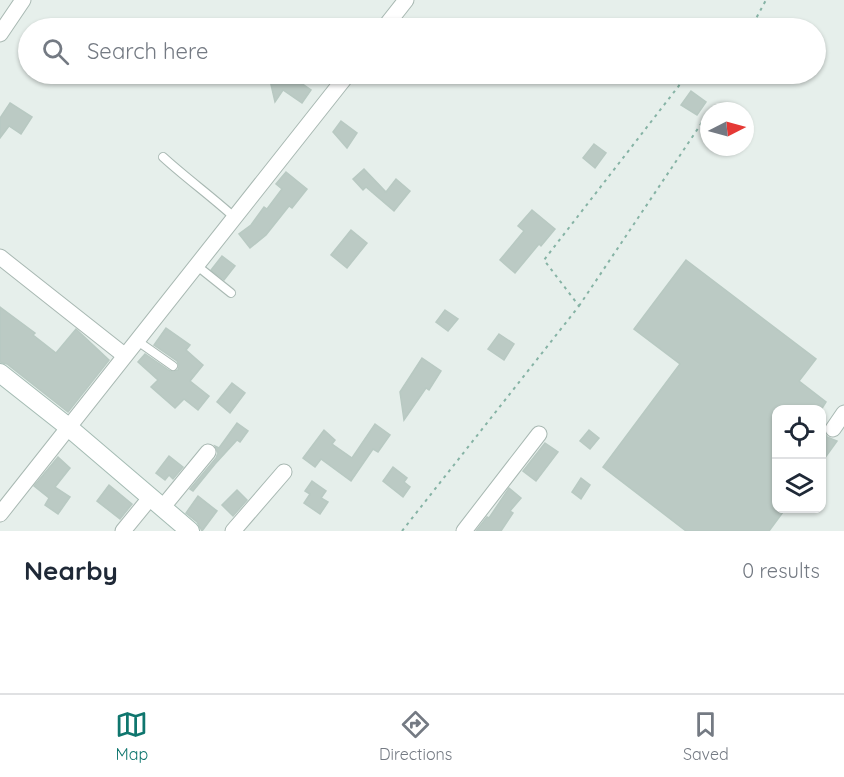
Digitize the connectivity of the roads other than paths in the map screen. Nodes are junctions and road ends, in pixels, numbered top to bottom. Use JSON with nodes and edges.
{"nodes":[{"id":1,"x":23,"y":0,"type":"edge"},
{"id":2,"x":406,"y":0,"type":"edge"},
{"id":3,"x":392,"y":18,"type":"edge"},
{"id":4,"x":0,"y":33,"type":"edge"},
{"id":5,"x":340,"y":84,"type":"edge"},
{"id":6,"x":163,"y":157,"type":"dead end"},
{"id":7,"x":234,"y":217,"type":"junction"},
{"id":8,"x":0,"y":257,"type":"edge"},
{"id":9,"x":196,"y":265,"type":"junction"},
{"id":10,"x":231,"y":293,"type":"dead end"},
{"id":11,"x":136,"y":340,"type":"junction"},
{"id":12,"x":124,"y":356,"type":"junction"},
{"id":13,"x":173,"y":366,"type":"dead end"},
{"id":14,"x":0,"y":373,"type":"edge"},
{"id":15,"x":844,"y":413,"type":"edge"},
{"id":16,"x":67,"y":426,"type":"junction"},
{"id":17,"x":832,"y":429,"type":"dead end"},
{"id":18,"x":539,"y":434,"type":"dead end"},
{"id":19,"x":208,"y":452,"type":"dead end"},
{"id":20,"x":284,"y":472,"type":"dead end"},
{"id":21,"x":156,"y":503,"type":"junction"},
{"id":22,"x":0,"y":514,"type":"edge"},
{"id":23,"x":123,"y":531,"type":"edge"},
{"id":24,"x":190,"y":531,"type":"edge"},
{"id":25,"x":233,"y":531,"type":"edge"},
{"id":26,"x":464,"y":531,"type":"edge"}],
"edges":[{"from":1,"to":4,"type":"street"},
{"from":2,"to":3,"type":"street"},
{"from":5,"to":7,"type":"street"},
{"from":6,"to":7,"type":"lane"},
{"from":7,"to":9,"type":"street"},
{"from":8,"to":12,"type":"street"},
{"from":9,"to":10,"type":"lane"},
{"from":9,"to":11,"type":"street"},
{"from":11,"to":12,"type":"street"},
{"from":11,"to":13,"type":"lane"},
{"from":12,"to":16,"type":"street"},
{"from":14,"to":16,"type":"street"},
{"from":15,"to":17,"type":"street"},
{"from":16,"to":21,"type":"street"},
{"from":16,"to":22,"type":"street"},
{"from":18,"to":26,"type":"street"},
{"from":19,"to":21,"type":"street"},
{"from":20,"to":25,"type":"street"},
{"from":21,"to":23,"type":"street"},
{"from":21,"to":24,"type":"street"}]}
